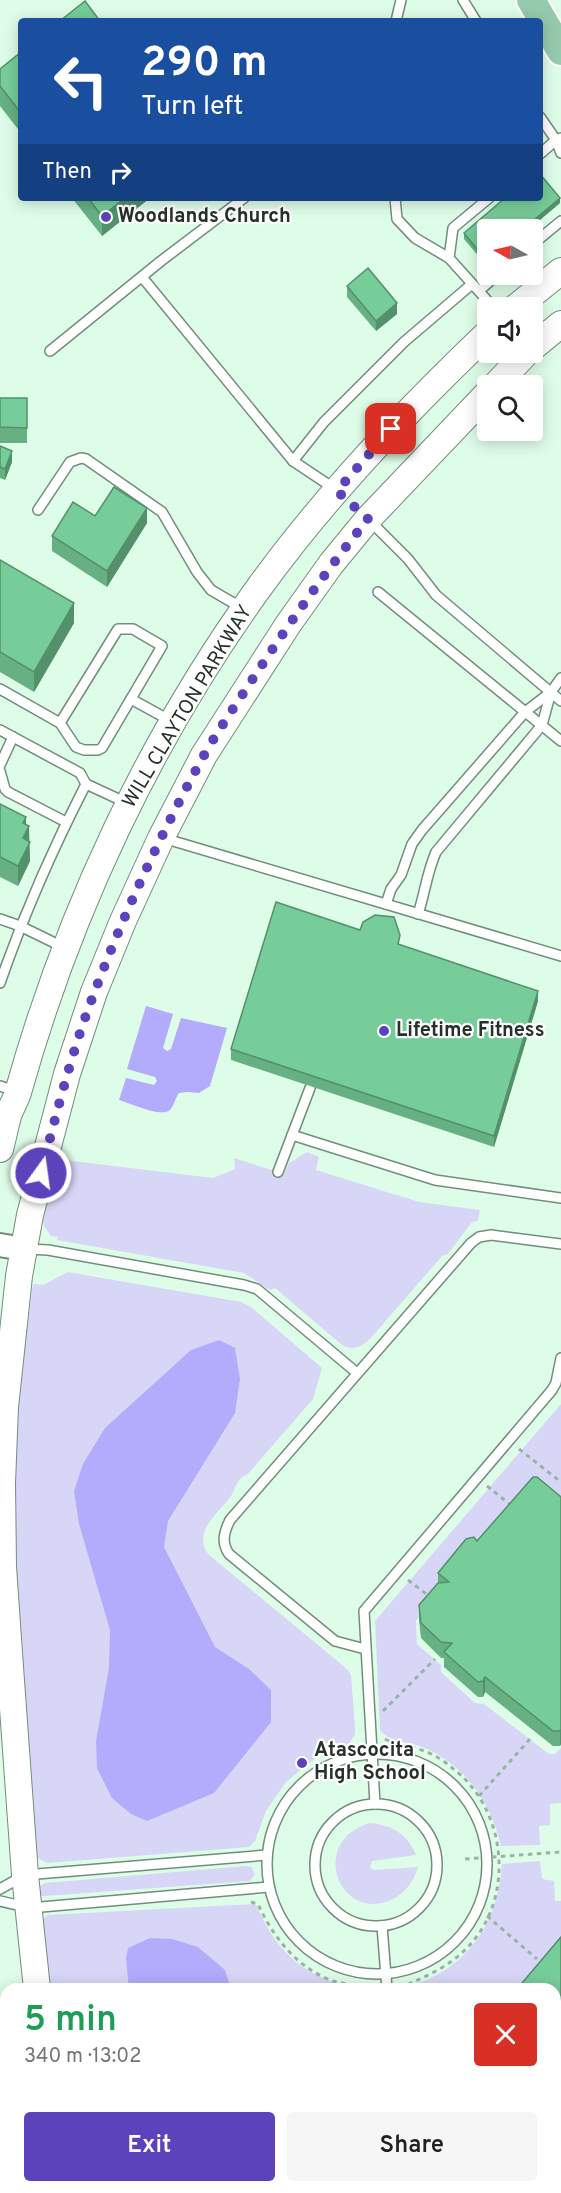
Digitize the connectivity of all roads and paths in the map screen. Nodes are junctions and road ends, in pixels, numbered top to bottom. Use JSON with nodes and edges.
{"nodes":[{"id":1,"x":401,"y":0,"type":"edge"},
{"id":2,"x":463,"y":0,"type":"edge"},
{"id":3,"x":531,"y":0,"type":"edge"},
{"id":4,"x":397,"y":18,"type":"edge"},
{"id":5,"x":474,"y":18,"type":"edge"},
{"id":6,"x":542,"y":18,"type":"edge"},
{"id":7,"x":543,"y":20,"type":"edge"},
{"id":8,"x":561,"y":51,"type":"edge"},
{"id":9,"x":543,"y":120,"type":"edge"},
{"id":10,"x":559,"y":139,"type":"edge"},
{"id":11,"x":543,"y":152,"type":"edge"},
{"id":12,"x":561,"y":153,"type":"edge"},
{"id":13,"x":240,"y":201,"type":"edge"},
{"id":14,"x":395,"y":201,"type":"edge"},
{"id":15,"x":485,"y":201,"type":"edge"},
{"id":16,"x":561,"y":221,"type":"edge"},
{"id":17,"x":543,"y":236,"type":"edge"},
{"id":18,"x":449,"y":258,"type":"junction"},
{"id":19,"x":561,"y":271,"type":"edge"},
{"id":20,"x":142,"y":277,"type":"junction"},
{"id":21,"x":479,"y":285,"type":"edge"},
{"id":22,"x":475,"y":287,"type":"junction"},
{"id":23,"x":484,"y":297,"type":"edge"},
{"id":24,"x":529,"y":297,"type":"edge"},
{"id":25,"x":561,"y":324,"type":"edge"},
{"id":26,"x":543,"y":339,"type":"edge"},
{"id":27,"x":477,"y":344,"type":"edge"},
{"id":28,"x":50,"y":351,"type":"dead end"},
{"id":29,"x":517,"y":363,"type":"edge"},
{"id":30,"x":505,"y":375,"type":"edge"},
{"id":31,"x":477,"y":405,"type":"edge"},
{"id":32,"x":293,"y":461,"type":"junction"},
{"id":33,"x":337,"y":491,"type":"junction"},
{"id":34,"x":38,"y":510,"type":"dead end"},
{"id":35,"x":368,"y":519,"type":"junction"},
{"id":36,"x":378,"y":592,"type":"dead end"},
{"id":37,"x":244,"y":610,"type":"junction"},
{"id":38,"x":561,"y":678,"type":"edge"},
{"id":39,"x":0,"y":689,"type":"edge"},
{"id":40,"x":551,"y":692,"type":"junction"},
{"id":41,"x":131,"y":699,"type":"junction"},
{"id":42,"x":561,"y":701,"type":"edge"},
{"id":43,"x":525,"y":712,"type":"junction"},
{"id":44,"x":174,"y":722,"type":"junction"},
{"id":45,"x":60,"y":723,"type":"junction"},
{"id":46,"x":542,"y":725,"type":"junction"},
{"id":47,"x":0,"y":730,"type":"edge"},
{"id":48,"x":14,"y":737,"type":"junction"},
{"id":49,"x":561,"y":741,"type":"edge"},
{"id":50,"x":0,"y":765,"type":"edge"},
{"id":51,"x":0,"y":771,"type":"edge"},
{"id":52,"x":86,"y":784,"type":"junction"},
{"id":53,"x":129,"y":804,"type":"junction"},
{"id":54,"x":66,"y":822,"type":"junction"},
{"id":55,"x":161,"y":838,"type":"junction"},
{"id":56,"x":386,"y":904,"type":"junction"},
{"id":57,"x":418,"y":914,"type":"junction"},
{"id":58,"x":0,"y":919,"type":"edge"},
{"id":59,"x":20,"y":926,"type":"junction"},
{"id":60,"x":65,"y":948,"type":"junction"},
{"id":61,"x":561,"y":956,"type":"edge"},
{"id":62,"x":0,"y":983,"type":"edge"},
{"id":63,"x":310,"y":1088,"type":"dead end"},
{"id":64,"x":9,"y":1089,"type":"edge"},
{"id":65,"x":292,"y":1136,"type":"junction"},
{"id":66,"x":0,"y":1149,"type":"edge"},
{"id":67,"x":278,"y":1172,"type":"dead end"},
{"id":68,"x":561,"y":1198,"type":"edge"},
{"id":69,"x":561,"y":1244,"type":"edge"},
{"id":70,"x":12,"y":1247,"type":"edge"},
{"id":71,"x":561,"y":1358,"type":"edge"},
{"id":72,"x":357,"y":1373,"type":"junction"},
{"id":73,"x":526,"y":1441,"type":"dead end"},
{"id":74,"x":519,"y":1449,"type":"junction"},
{"id":75,"x":513,"y":1457,"type":"dead end"},
{"id":76,"x":494,"y":1479,"type":"dead end"},
{"id":77,"x":561,"y":1482,"type":"edge"},
{"id":78,"x":517,"y":1510,"type":"edge"},
{"id":79,"x":398,"y":1570,"type":"junction"},
{"id":80,"x":407,"y":1579,"type":"junction"},
{"id":81,"x":401,"y":1586,"type":"dead end"},
{"id":82,"x":434,"y":1599,"type":"edge"},
{"id":83,"x":364,"y":1649,"type":"junction"},
{"id":84,"x":435,"y":1659,"type":"dead end"},
{"id":85,"x":377,"y":1716,"type":"dead end"},
{"id":86,"x":379,"y":1732,"type":"dead end"},
{"id":87,"x":530,"y":1739,"type":"dead end"},
{"id":88,"x":371,"y":1754,"type":"junction"},
{"id":89,"x":478,"y":1796,"type":"junction"},
{"id":90,"x":375,"y":1804,"type":"junction"},
{"id":91,"x":561,"y":1852,"type":"edge"},
{"id":92,"x":267,"y":1855,"type":"junction"},
{"id":93,"x":499,"y":1856,"type":"junction"},
{"id":94,"x":487,"y":1857,"type":"junction"},
{"id":95,"x":465,"y":1859,"type":"dead end"},
{"id":96,"x":25,"y":1875,"type":"junction"},
{"id":97,"x":269,"y":1887,"type":"junction"},
{"id":98,"x":0,"y":1889,"type":"edge"},
{"id":99,"x":0,"y":1901,"type":"edge"},
{"id":100,"x":250,"y":1902,"type":"dead end"},
{"id":101,"x":30,"y":1908,"type":"junction"},
{"id":102,"x":488,"y":1917,"type":"junction"},
{"id":103,"x":382,"y":1926,"type":"junction"},
{"id":104,"x":537,"y":1959,"type":"dead end"},
{"id":105,"x":386,"y":1975,"type":"junction"},
{"id":106,"x":36,"y":1983,"type":"edge"},
{"id":107,"x":341,"y":1983,"type":"edge"},
{"id":108,"x":387,"y":1983,"type":"edge"},
{"id":109,"x":411,"y":1983,"type":"edge"}],
"edges":[{"from":1,"to":4,"type":"lane"},
{"from":2,"to":5,"type":"lane"},
{"from":3,"to":6,"type":"main road"},
{"from":7,"to":8,"type":"main road"},
{"from":9,"to":10,"type":"lane"},
{"from":10,"to":11,"type":"lane"},
{"from":10,"to":12,"type":"lane"},
{"from":13,"to":20,"type":"lane"},
{"from":14,"to":18,"type":"lane"},
{"from":15,"to":18,"type":"lane"},
{"from":16,"to":17,"type":"lane"},
{"from":18,"to":22,"type":"lane"},
{"from":19,"to":24,"type":"main road"},
{"from":20,"to":28,"type":"lane"},
{"from":20,"to":32,"type":"lane"},
{"from":21,"to":22,"type":"lane"},
{"from":22,"to":23,"type":"lane"},
{"from":22,"to":32,"type":"lane"},
{"from":25,"to":26,"type":"main road"},
{"from":27,"to":33,"type":"main road","name":"WILL CLAYTON PARKWAY"},
{"from":29,"to":30,"type":"main road"},
{"from":31,"to":35,"type":"main road","name":"WILL CLAYTON PARKWAY"},
{"from":32,"to":33,"type":"lane"},
{"from":33,"to":35,"type":"main road"},
{"from":33,"to":37,"type":"main road","name":"WILL CLAYTON PARKWAY"},
{"from":34,"to":37,"type":"lane"},
{"from":35,"to":40,"type":"lane"},
{"from":35,"to":55,"type":"main road","name":"WILL CLAYTON PARKWAY"},
{"from":36,"to":43,"type":"lane"},
{"from":37,"to":44,"type":"main road","name":"WILL CLAYTON PARKWAY"},
{"from":38,"to":40,"type":"lane"},
{"from":39,"to":45,"type":"lane"},
{"from":40,"to":42,"type":"lane"},
{"from":40,"to":43,"type":"lane"},
{"from":40,"to":46,"type":"lane"},
{"from":41,"to":44,"type":"lane"},
{"from":41,"to":45,"type":"lane"},
{"from":41,"to":45,"type":"lane"},
{"from":43,"to":46,"type":"lane"},
{"from":43,"to":56,"type":"lane"},
{"from":44,"to":53,"type":"main road","name":"WILL CLAYTON PARKWAY"},
{"from":46,"to":49,"type":"lane"},
{"from":46,"to":57,"type":"lane"},
{"from":47,"to":48,"type":"lane"},
{"from":48,"to":50,"type":"lane"},
{"from":48,"to":52,"type":"lane"},
{"from":51,"to":54,"type":"lane"},
{"from":52,"to":53,"type":"lane"},
{"from":52,"to":54,"type":"lane"},
{"from":53,"to":60,"type":"main road","name":"WILL CLAYTON PARKWAY"},
{"from":54,"to":59,"type":"lane"},
{"from":55,"to":56,"type":"lane"},
{"from":55,"to":70,"type":"main road","name":"WILL CLAYTON PARKWAY"},
{"from":56,"to":57,"type":"lane"},
{"from":57,"to":61,"type":"lane"},
{"from":58,"to":59,"type":"lane"},
{"from":59,"to":60,"type":"lane"},
{"from":59,"to":62,"type":"lane"},
{"from":60,"to":64,"type":"main road","name":"WILL CLAYTON PARKWAY"},
{"from":63,"to":65,"type":"lane"},
{"from":64,"to":66,"type":"main road","name":"WILL CLAYTON PARKWAY"},
{"from":65,"to":67,"type":"lane"},
{"from":65,"to":68,"type":"lane"},
{"from":69,"to":72,"type":"lane"},
{"from":70,"to":72,"type":"lane"},
{"from":70,"to":96,"type":"main road","name":"WILL CLAYTON PARKWAY"},
{"from":71,"to":79,"type":"lane"},
{"from":72,"to":83,"type":"lane"},
{"from":73,"to":74,"type":"path"},
{"from":74,"to":75,"type":"path"},
{"from":74,"to":77,"type":"path"},
{"from":76,"to":78,"type":"path"},
{"from":79,"to":80,"type":"path"},
{"from":79,"to":83,"type":"lane"},
{"from":80,"to":81,"type":"path"},
{"from":80,"to":82,"type":"path"},
{"from":83,"to":88,"type":"lane"},
{"from":84,"to":85,"type":"path"},
{"from":86,"to":89,"type":"path"},
{"from":87,"to":89,"type":"path"},
{"from":88,"to":90,"type":"lane"},
{"from":88,"to":92,"type":"lane"},
{"from":88,"to":94,"type":"lane"},
{"from":89,"to":93,"type":"path"},
{"from":90,"to":103,"type":"lane"},
{"from":90,"to":103,"type":"lane"},
{"from":91,"to":93,"type":"path"},
{"from":92,"to":96,"type":"lane"},
{"from":92,"to":97,"type":"lane"},
{"from":93,"to":94,"type":"path"},
{"from":93,"to":102,"type":"path"},
{"from":94,"to":95,"type":"path"},
{"from":94,"to":105,"type":"lane"},
{"from":96,"to":98,"type":"lane"},
{"from":96,"to":101,"type":"main road","name":"WILL CLAYTON PARKWAY"},
{"from":97,"to":101,"type":"lane"},
{"from":97,"to":105,"type":"lane"},
{"from":99,"to":101,"type":"lane"},
{"from":100,"to":107,"type":"path"},
{"from":101,"to":106,"type":"main road","name":"WILL CLAYTON PARKWAY"},
{"from":102,"to":104,"type":"path"},
{"from":102,"to":109,"type":"path"},
{"from":103,"to":105,"type":"lane"},
{"from":105,"to":108,"type":"lane"}]}
